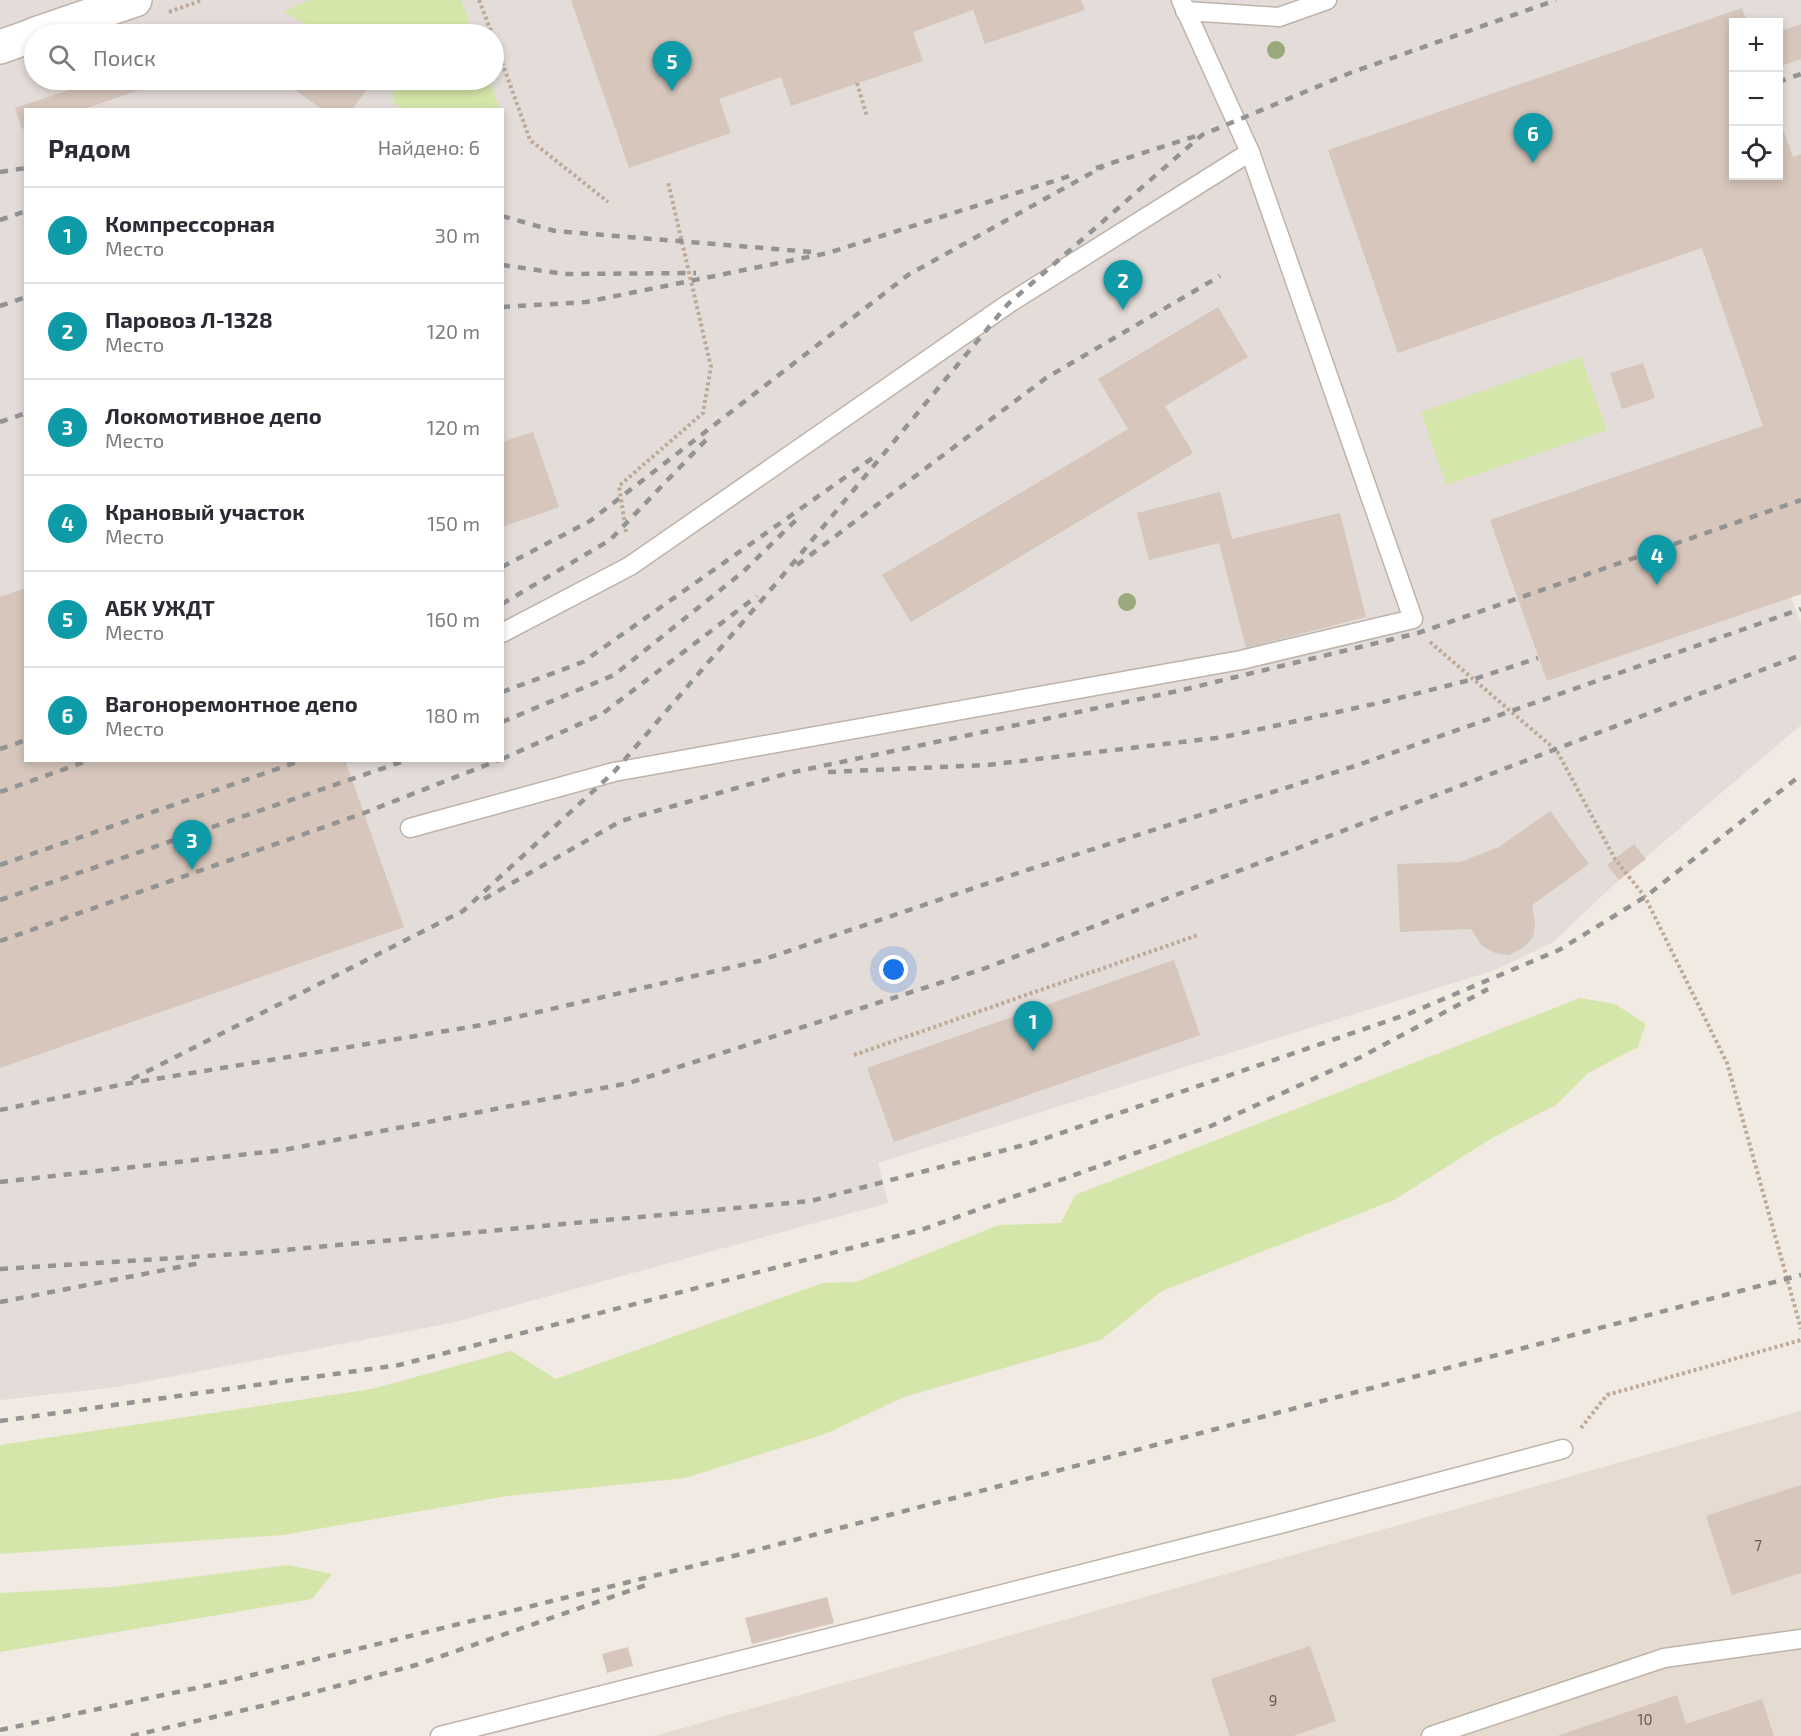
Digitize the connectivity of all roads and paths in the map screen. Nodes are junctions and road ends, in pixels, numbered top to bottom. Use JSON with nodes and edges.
{"nodes":[{"id":1,"x":135,"y":0,"type":"edge"},
{"id":2,"x":479,"y":0,"type":"edge"},
{"id":3,"x":1327,"y":0,"type":"edge"},
{"id":4,"x":1183,"y":6,"type":"edge"},
{"id":5,"x":66,"y":24,"type":"edge"},
{"id":6,"x":488,"y":24,"type":"edge"},
{"id":7,"x":24,"y":39,"type":"edge"},
{"id":8,"x":0,"y":47,"type":"edge"},
{"id":9,"x":504,"y":68,"type":"edge"},
{"id":10,"x":857,"y":83,"type":"dead end"},
{"id":11,"x":867,"y":116,"type":"dead end"},
{"id":12,"x":1250,"y":152,"type":"junction"},
{"id":13,"x":668,"y":182,"type":"dead end"},
{"id":14,"x":608,"y":202,"type":"dead end"},
{"id":15,"x":630,"y":566,"type":"junction"},
{"id":16,"x":504,"y":632,"type":"edge"},
{"id":17,"x":1426,"y":639,"type":"dead end"},
{"id":18,"x":410,"y":828,"type":"dead end"},
{"id":19,"x":1198,"y":935,"type":"dead end"},
{"id":20,"x":854,"y":1055,"type":"dead end"},
{"id":21,"x":1801,"y":1329,"type":"edge"},
{"id":22,"x":1801,"y":1340,"type":"edge"},
{"id":23,"x":1563,"y":1449,"type":"joint"},
{"id":24,"x":1801,"y":1640,"type":"edge"},
{"id":25,"x":440,"y":1736,"type":"edge"},
{"id":26,"x":1431,"y":1736,"type":"edge"}],
"edges":[{"from":1,"to":5,"type":"street"},
{"from":2,"to":6,"type":"path"},
{"from":3,"to":4,"type":"lane"},
{"from":4,"to":12,"type":"lane"},
{"from":7,"to":8,"type":"street"},
{"from":9,"to":14,"type":"path"},
{"from":10,"to":11,"type":"path"},
{"from":12,"to":15,"type":"lane"},
{"from":12,"to":18,"type":"lane"},
{"from":13,"to":15,"type":"path"},
{"from":15,"to":16,"type":"lane"},
{"from":17,"to":21,"type":"path"},
{"from":19,"to":20,"type":"path"},
{"from":22,"to":23,"type":"path"},
{"from":23,"to":25,"type":"lane"},
{"from":24,"to":26,"type":"lane"}]}
